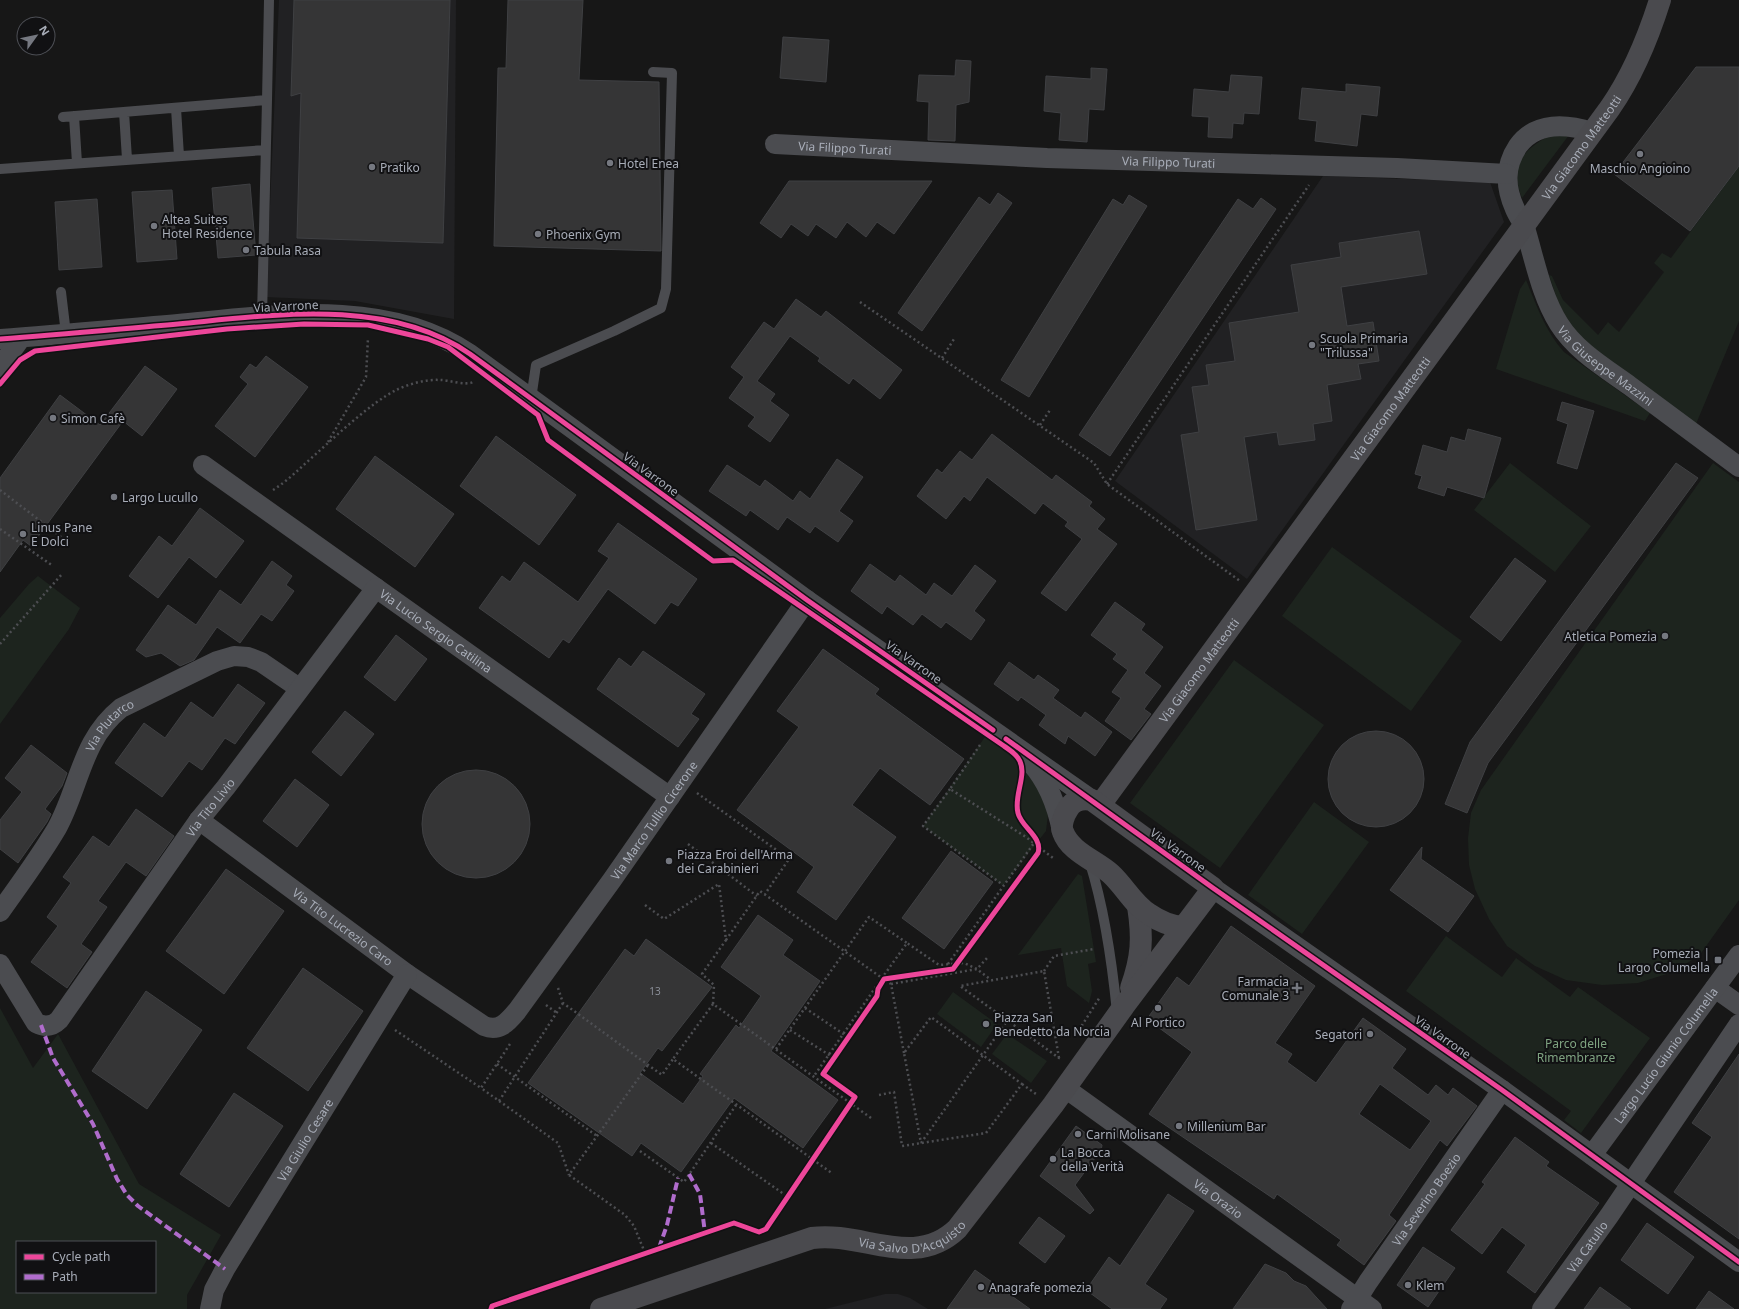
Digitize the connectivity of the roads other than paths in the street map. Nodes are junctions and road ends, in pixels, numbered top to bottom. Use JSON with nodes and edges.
{"nodes":[{"id":1,"x":269,"y":0,"type":"edge"},
{"id":2,"x":1660,"y":0,"type":"edge"},
{"id":3,"x":654,"y":72,"type":"dead end"},
{"id":4,"x":267,"y":100,"type":"junction"},
{"id":5,"x":176,"y":108,"type":"junction"},
{"id":6,"x":124,"y":112,"type":"junction"},
{"id":7,"x":1592,"y":132,"type":"junction"},
{"id":8,"x":775,"y":144,"type":"dead end"},
{"id":9,"x":265,"y":150,"type":"junction"},
{"id":10,"x":179,"y":156,"type":"junction"},
{"id":11,"x":127,"y":159,"type":"junction"},
{"id":12,"x":77,"y":163,"type":"junction"},
{"id":13,"x":0,"y":169,"type":"edge"},
{"id":14,"x":1507,"y":174,"type":"junction"},
{"id":15,"x":1524,"y":226,"type":"junction"},
{"id":16,"x":61,"y":292,"type":"dead end"},
{"id":17,"x":262,"y":317,"type":"junction"},
{"id":18,"x":66,"y":334,"type":"junction"},
{"id":19,"x":21,"y":338,"type":"junction"},
{"id":20,"x":0,"y":339,"type":"edge"},
{"id":21,"x":0,"y":367,"type":"edge"},
{"id":22,"x":531,"y":399,"type":"junction"},
{"id":23,"x":204,"y":465,"type":"dead end"},
{"id":24,"x":1739,"y":467,"type":"edge"},
{"id":25,"x":376,"y":588,"type":"junction"},
{"id":26,"x":807,"y":600,"type":"junction"},
{"id":27,"x":299,"y":688,"type":"junction"},
{"id":28,"x":1014,"y":745,"type":"junction"},
{"id":29,"x":670,"y":797,"type":"junction"},
{"id":30,"x":1096,"y":802,"type":"junction"},
{"id":31,"x":199,"y":820,"type":"junction"},
{"id":32,"x":1062,"y":831,"type":"junction"},
{"id":33,"x":1088,"y":857,"type":"junction"},
{"id":34,"x":1213,"y":888,"type":"junction"},
{"id":35,"x":1138,"y":906,"type":"junction"},
{"id":36,"x":0,"y":912,"type":"edge"},
{"id":37,"x":1183,"y":927,"type":"junction"},
{"id":38,"x":1739,"y":955,"type":"edge"},
{"id":39,"x":0,"y":964,"type":"edge"},
{"id":40,"x":407,"y":974,"type":"junction"},
{"id":41,"x":1715,"y":988,"type":"junction"},
{"id":42,"x":1739,"y":1005,"type":"edge"},
{"id":43,"x":1120,"y":1010,"type":"junction"},
{"id":44,"x":1739,"y":1024,"type":"edge"},
{"id":45,"x":490,"y":1028,"type":"joint"},
{"id":46,"x":1065,"y":1088,"type":"junction"},
{"id":47,"x":1502,"y":1090,"type":"junction"},
{"id":48,"x":1592,"y":1155,"type":"junction"},
{"id":49,"x":1630,"y":1184,"type":"junction"},
{"id":50,"x":1739,"y":1262,"type":"edge"},
{"id":51,"x":1360,"y":1305,"type":"edge"},
{"id":52,"x":210,"y":1309,"type":"edge"},
{"id":53,"x":601,"y":1309,"type":"edge"},
{"id":54,"x":1542,"y":1309,"type":"edge"}],
"edges":[{"from":1,"to":4,"type":"lane"},
{"from":2,"to":7,"type":"street","name":"Via Giacomo Matteotti"},
{"from":3,"to":22,"type":"lane"},
{"from":4,"to":5,"type":"lane"},
{"from":4,"to":9,"type":"lane"},
{"from":5,"to":6,"type":"lane"},
{"from":5,"to":10,"type":"lane"},
{"from":6,"to":11,"type":"lane"},
{"from":6,"to":12,"type":"lane"},
{"from":7,"to":14,"type":"street"},
{"from":7,"to":15,"type":"street","name":"Via Giacomo Matteotti"},
{"from":8,"to":14,"type":"street","name":"Via Filippo Turati"},
{"from":9,"to":10,"type":"lane"},
{"from":9,"to":17,"type":"lane"},
{"from":10,"to":11,"type":"lane"},
{"from":11,"to":12,"type":"lane"},
{"from":12,"to":13,"type":"lane"},
{"from":14,"to":15,"type":"street"},
{"from":15,"to":24,"type":"street","name":"Via Giuseppe Mazzini"},
{"from":15,"to":30,"type":"street","name":"Via Giacomo Matteotti"},
{"from":16,"to":18,"type":"lane"},
{"from":17,"to":18,"type":"street","name":"Via Varrone"},
{"from":17,"to":22,"type":"street","name":"Via Varrone"},
{"from":18,"to":19,"type":"street","name":"Via Varrone"},
{"from":19,"to":20,"type":"street","name":"Via Varrone"},
{"from":19,"to":21,"type":"street"},
{"from":22,"to":26,"type":"street","name":"Via Varrone"},
{"from":23,"to":25,"type":"street","name":"Via Lucio Sergio Catilina"},
{"from":25,"to":27,"type":"street","name":"Via Tito Livio"},
{"from":25,"to":29,"type":"street","name":"Via Lucio Sergio Catilina"},
{"from":26,"to":28,"type":"street","name":"Via Varrone"},
{"from":26,"to":29,"type":"street","name":"Via Marco Tullio Cicerone"},
{"from":27,"to":31,"type":"street","name":"Via Tito Livio"},
{"from":27,"to":36,"type":"street","name":"Via Plutarco"},
{"from":28,"to":30,"type":"street","name":"Via Varrone"},
{"from":28,"to":32,"type":"street","name":"Via Varrone"},
{"from":29,"to":45,"type":"street","name":"Via Marco Tullio Cicerone"},
{"from":30,"to":32,"type":"street"},
{"from":30,"to":34,"type":"street","name":"Via Varrone"},
{"from":31,"to":39,"type":"street","name":"Via Tito Livio"},
{"from":31,"to":40,"type":"street","name":"Via Tito Lucrezio Caro"},
{"from":32,"to":33,"type":"street"},
{"from":33,"to":35,"type":"street"},
{"from":33,"to":43,"type":"lane"},
{"from":34,"to":37,"type":"street","name":"Via Salvo D'Acquisto"},
{"from":34,"to":47,"type":"street","name":"Via Varrone"},
{"from":35,"to":37,"type":"street"},
{"from":35,"to":43,"type":"street","name":"Via Salvo D'Acquisto"},
{"from":37,"to":43,"type":"street","name":"Via Salvo D'Acquisto"},
{"from":38,"to":41,"type":"street","name":"Largo Lucio Giunio Columella"},
{"from":40,"to":45,"type":"street","name":"Via Tito Lucrezio Caro"},
{"from":40,"to":52,"type":"street","name":"Via Giulio Cesare"},
{"from":41,"to":42,"type":"street"},
{"from":41,"to":48,"type":"street","name":"Largo Lucio Giunio Columella"},
{"from":43,"to":46,"type":"street","name":"Via Salvo D'Acquisto"},
{"from":44,"to":49,"type":"street"},
{"from":46,"to":51,"type":"street","name":"Via Orazio"},
{"from":46,"to":53,"type":"street","name":"Via Salvo D'Acquisto"},
{"from":47,"to":48,"type":"street","name":"Via Varrone"},
{"from":47,"to":51,"type":"street","name":"Via Severino Boezio"},
{"from":48,"to":49,"type":"street","name":"Via Varrone"},
{"from":49,"to":50,"type":"street","name":"Via Varrone"},
{"from":49,"to":54,"type":"street","name":"Via Catullo"}]}
